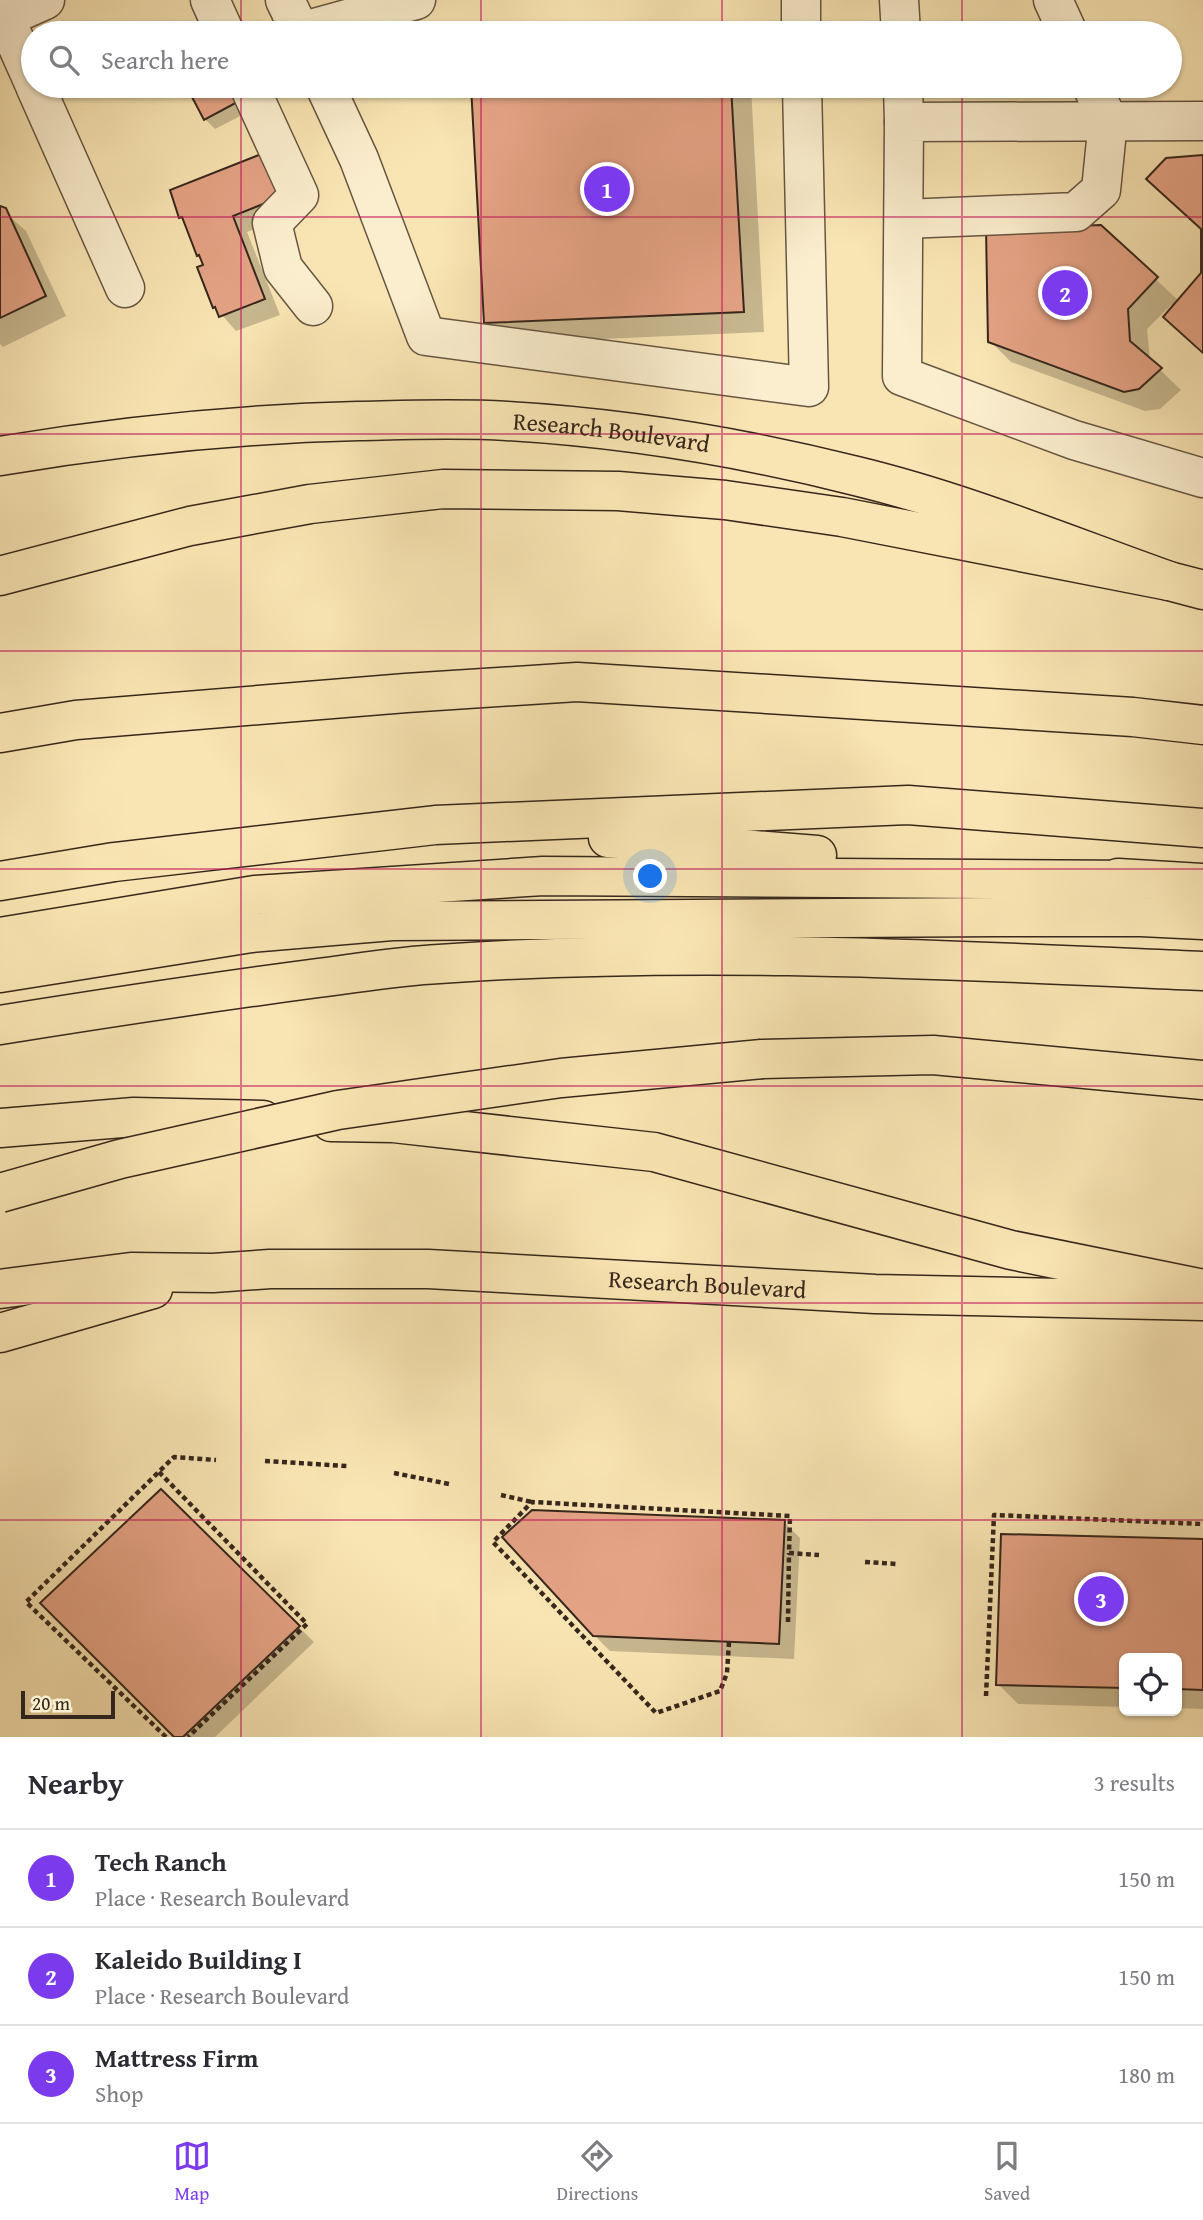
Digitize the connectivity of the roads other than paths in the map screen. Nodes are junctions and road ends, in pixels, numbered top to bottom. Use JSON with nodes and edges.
{"nodes":[{"id":1,"x":45,"y":0,"type":"edge"},
{"id":2,"x":210,"y":0,"type":"edge"},
{"id":3,"x":416,"y":0,"type":"edge"},
{"id":4,"x":801,"y":0,"type":"edge"},
{"id":5,"x":899,"y":0,"type":"edge"},
{"id":6,"x":1053,"y":0,"type":"edge"},
{"id":7,"x":3,"y":19,"type":"edge"},
{"id":8,"x":220,"y":21,"type":"edge"},
{"id":9,"x":300,"y":21,"type":"edge"},
{"id":10,"x":801,"y":21,"type":"edge"},
{"id":11,"x":900,"y":21,"type":"edge"},
{"id":12,"x":1063,"y":21,"type":"edge"},
{"id":13,"x":21,"y":56,"type":"edge"},
{"id":14,"x":41,"y":98,"type":"edge"},
{"id":15,"x":255,"y":98,"type":"edge"},
{"id":16,"x":331,"y":98,"type":"edge"},
{"id":17,"x":802,"y":98,"type":"edge"},
{"id":18,"x":1097,"y":98,"type":"edge"},
{"id":19,"x":904,"y":104,"type":"edge"},
{"id":20,"x":1108,"y":121,"type":"junction"},
{"id":21,"x":1203,"y":121,"type":"edge"},
{"id":22,"x":904,"y":219,"type":"junction"},
{"id":23,"x":124,"y":288,"type":"dead end"},
{"id":24,"x":313,"y":306,"type":"dead end"},
{"id":25,"x":0,"y":456,"type":"edge"},
{"id":26,"x":1203,"y":478,"type":"edge"},
{"id":27,"x":0,"y":576,"type":"edge"},
{"id":28,"x":1186,"y":585,"type":"edge"},
{"id":29,"x":1203,"y":725,"type":"edge"},
{"id":30,"x":0,"y":733,"type":"edge"},
{"id":31,"x":435,"y":825,"type":"junction"},
{"id":32,"x":1203,"y":828,"type":"edge"},
{"id":33,"x":0,"y":881,"type":"edge"},
{"id":34,"x":1203,"y":883,"type":"edge"},
{"id":35,"x":1142,"y":898,"type":"junction"},
{"id":36,"x":1203,"y":920,"type":"edge"},
{"id":37,"x":0,"y":937,"type":"edge"},
{"id":38,"x":617,"y":957,"type":"junction"},
{"id":39,"x":1203,"y":971,"type":"edge"},
{"id":40,"x":0,"y":973,"type":"edge"},
{"id":41,"x":0,"y":1025,"type":"edge"},
{"id":42,"x":1203,"y":1080,"type":"edge"},
{"id":43,"x":0,"y":1128,"type":"edge"},
{"id":44,"x":0,"y":1193,"type":"edge"},
{"id":45,"x":213,"y":1273,"type":"junction"},
{"id":46,"x":0,"y":1289,"type":"edge"},
{"id":47,"x":1203,"y":1289,"type":"edge"},
{"id":48,"x":1203,"y":1301,"type":"edge"},
{"id":49,"x":0,"y":1333,"type":"edge"}],
"edges":[{"from":1,"to":7,"type":"street"},
{"from":2,"to":8,"type":"street"},
{"from":3,"to":9,"type":"street"},
{"from":4,"to":10,"type":"street"},
{"from":5,"to":11,"type":"street"},
{"from":6,"to":12,"type":"street"},
{"from":7,"to":13,"type":"street"},
{"from":14,"to":23,"type":"street"},
{"from":15,"to":24,"type":"street"},
{"from":16,"to":17,"type":"street"},
{"from":18,"to":20,"type":"street"},
{"from":19,"to":20,"type":"street"},
{"from":19,"to":22,"type":"street"},
{"from":20,"to":21,"type":"street"},
{"from":20,"to":22,"type":"street"},
{"from":22,"to":26,"type":"street"},
{"from":25,"to":28,"type":"main road","name":"Research Boulevard"},
{"from":27,"to":28,"type":"main road"},
{"from":29,"to":30,"type":"main road"},
{"from":31,"to":32,"type":"main road"},
{"from":31,"to":33,"type":"main road"},
{"from":31,"to":35,"type":"main road"},
{"from":34,"to":35,"type":"main road"},
{"from":35,"to":36,"type":"main road"},
{"from":35,"to":37,"type":"main road"},
{"from":35,"to":38,"type":"main road"},
{"from":35,"to":40,"type":"main road"},
{"from":38,"to":39,"type":"main road"},
{"from":38,"to":41,"type":"main road"},
{"from":42,"to":44,"type":"main road","bridge":true},
{"from":43,"to":47,"type":"main road"},
{"from":45,"to":46,"type":"main road"},
{"from":45,"to":48,"type":"main road","name":"Research Boulevard"},
{"from":45,"to":49,"type":"main road"}]}
